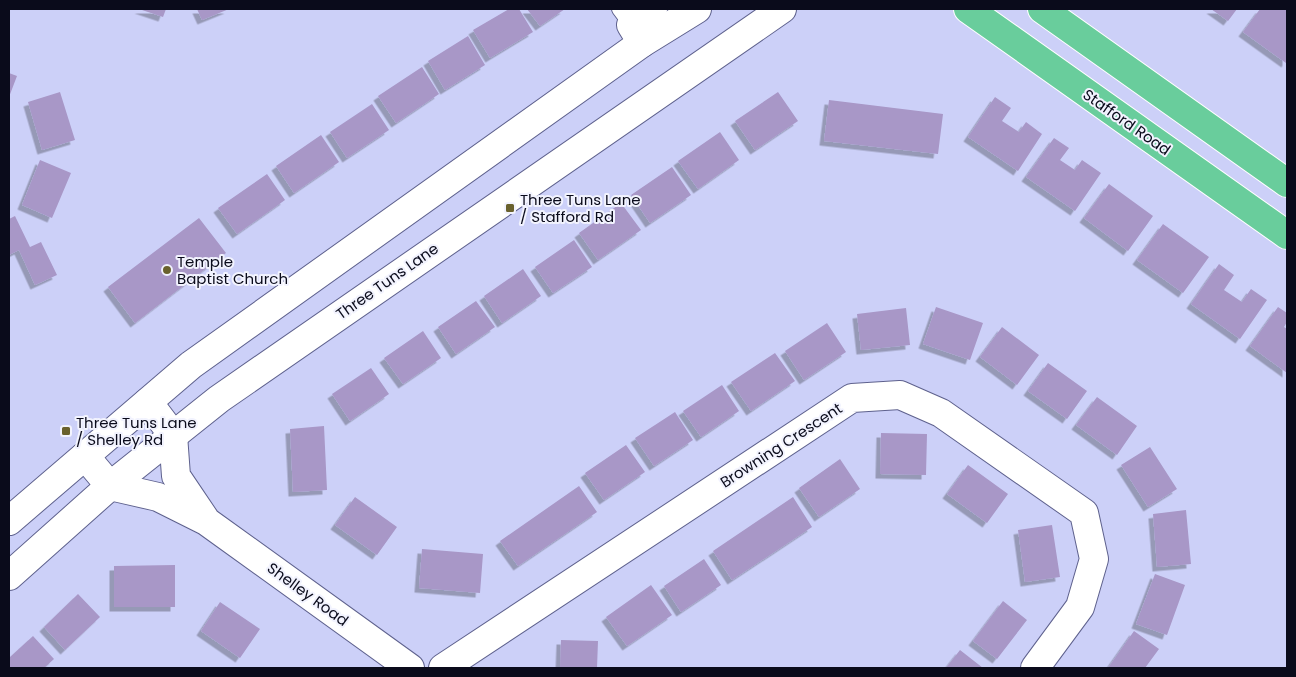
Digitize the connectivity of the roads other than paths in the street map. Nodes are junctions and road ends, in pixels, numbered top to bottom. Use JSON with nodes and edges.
{"nodes":[{"id":1,"x":653,"y":9,"type":"edge"},
{"id":2,"x":697,"y":9,"type":"edge"},
{"id":3,"x":782,"y":9,"type":"edge"},
{"id":4,"x":968,"y":9,"type":"edge"},
{"id":5,"x":1042,"y":9,"type":"edge"},
{"id":6,"x":631,"y":26,"type":"edge"},
{"id":7,"x":1287,"y":183,"type":"edge"},
{"id":8,"x":1287,"y":235,"type":"edge"},
{"id":9,"x":148,"y":402,"type":"junction"},
{"id":10,"x":174,"y":435,"type":"junction"},
{"id":11,"x":85,"y":456,"type":"junction"},
{"id":12,"x":110,"y":486,"type":"junction"},
{"id":13,"x":9,"y":521,"type":"edge"},
{"id":14,"x":206,"y":521,"type":"junction"},
{"id":15,"x":9,"y":576,"type":"edge"},
{"id":16,"x":410,"y":668,"type":"edge"},
{"id":17,"x":443,"y":668,"type":"edge"},
{"id":18,"x":1035,"y":668,"type":"edge"}],
"edges":[{"from":1,"to":6,"type":"street"},
{"from":2,"to":6,"type":"street"},
{"from":3,"to":10,"type":"street","name":"Three Tuns Lane"},
{"from":4,"to":8,"type":"highway","name":"Stafford Road"},
{"from":5,"to":7,"type":"highway"},
{"from":6,"to":9,"type":"street"},
{"from":9,"to":10,"type":"street"},
{"from":9,"to":11,"type":"street"},
{"from":10,"to":12,"type":"street","name":"Three Tuns Lane"},
{"from":10,"to":14,"type":"street","name":"Shelley Road"},
{"from":11,"to":12,"type":"street"},
{"from":11,"to":13,"type":"street"},
{"from":12,"to":14,"type":"street","name":"Shelley Road"},
{"from":12,"to":15,"type":"street","name":"Three Tuns Lane"},
{"from":14,"to":16,"type":"street","name":"Shelley Road"},
{"from":17,"to":18,"type":"street","name":"Browning Crescent"}]}
